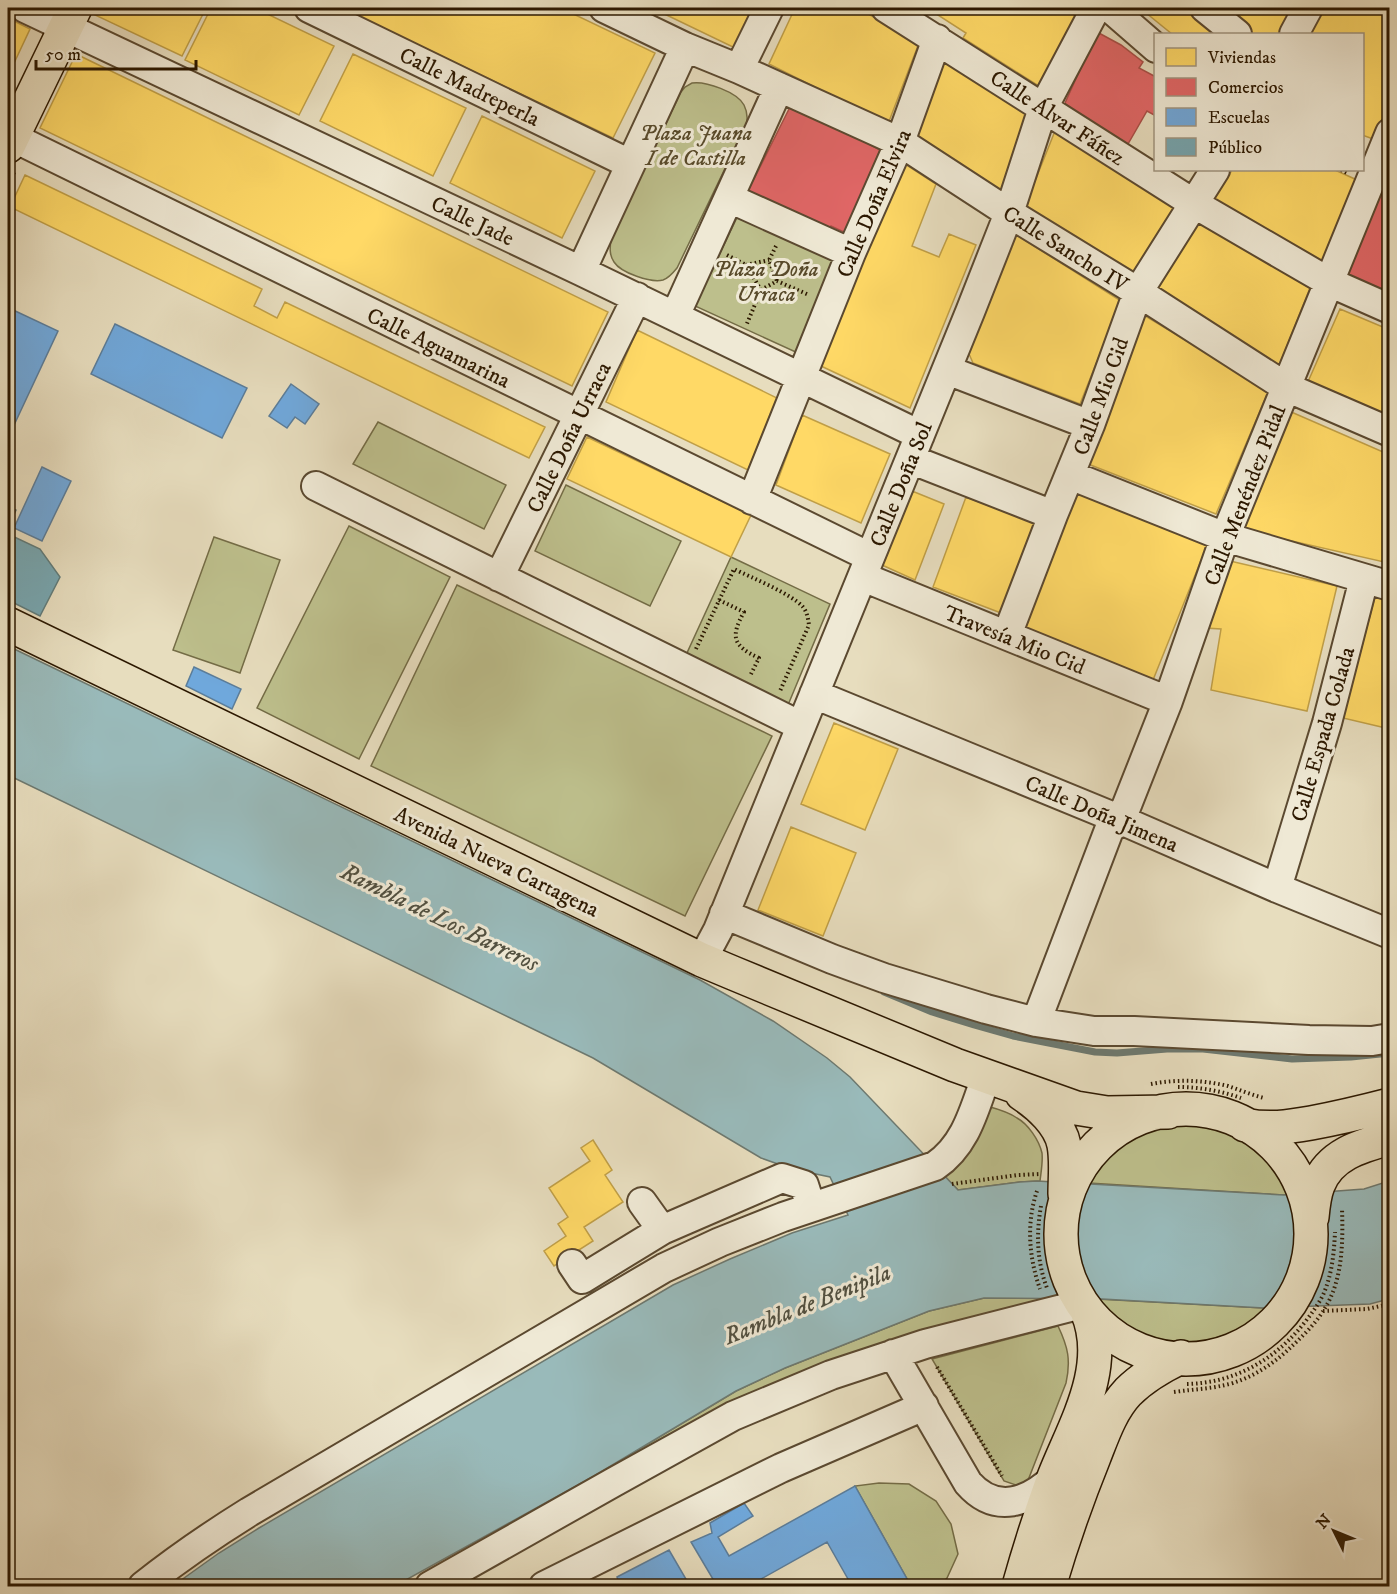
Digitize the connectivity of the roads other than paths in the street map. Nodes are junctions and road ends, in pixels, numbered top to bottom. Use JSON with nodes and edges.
{"nodes":[{"id":1,"x":24,"y":8,"type":"edge"},
{"id":2,"x":309,"y":8,"type":"edge"},
{"id":3,"x":604,"y":8,"type":"edge"},
{"id":4,"x":769,"y":8,"type":"edge"},
{"id":5,"x":886,"y":8,"type":"edge"},
{"id":6,"x":1096,"y":8,"type":"edge"},
{"id":7,"x":1110,"y":8,"type":"edge"},
{"id":8,"x":1205,"y":8,"type":"edge"},
{"id":9,"x":1308,"y":8,"type":"edge"},
{"id":10,"x":70,"y":17,"type":"edge"},
{"id":11,"x":1235,"y":33,"type":"edge"},
{"id":12,"x":1295,"y":33,"type":"edge"},
{"id":13,"x":937,"y":39,"type":"junction"},
{"id":14,"x":685,"y":47,"type":"junction"},
{"id":15,"x":1154,"y":47,"type":"edge"},
{"id":16,"x":739,"y":69,"type":"junction"},
{"id":17,"x":779,"y":87,"type":"junction"},
{"id":18,"x":1043,"y":108,"type":"junction"},
{"id":19,"x":1389,"y":133,"type":"edge"},
{"id":20,"x":9,"y":139,"type":"edge"},
{"id":21,"x":900,"y":142,"type":"junction"},
{"id":22,"x":630,"y":164,"type":"junction"},
{"id":23,"x":1214,"y":171,"type":"edge"},
{"id":24,"x":1375,"y":174,"type":"edge"},
{"id":25,"x":729,"y":198,"type":"junction"},
{"id":26,"x":1193,"y":203,"type":"junction"},
{"id":27,"x":1009,"y":213,"type":"junction"},
{"id":28,"x":851,"y":253,"type":"junction"},
{"id":29,"x":581,"y":271,"type":"junction"},
{"id":30,"x":1329,"y":282,"type":"junction"},
{"id":31,"x":1138,"y":292,"type":"junction"},
{"id":32,"x":637,"y":297,"type":"junction"},
{"id":33,"x":1389,"y":309,"type":"edge"},
{"id":34,"x":675,"y":316,"type":"junction"},
{"id":35,"x":947,"y":370,"type":"junction"},
{"id":36,"x":801,"y":376,"type":"junction"},
{"id":37,"x":1286,"y":387,"type":"junction"},
{"id":38,"x":578,"y":415,"type":"junction"},
{"id":39,"x":1090,"y":425,"type":"junction"},
{"id":40,"x":1389,"y":432,"type":"edge"},
{"id":41,"x":915,"y":447,"type":"junction"},
{"id":42,"x":1070,"y":475,"type":"junction"},
{"id":43,"x":316,"y":486,"type":"dead end"},
{"id":44,"x":752,"y":500,"type":"junction"},
{"id":45,"x":1053,"y":515,"type":"junction"},
{"id":46,"x":1225,"y":537,"type":"junction"},
{"id":47,"x":867,"y":567,"type":"junction"},
{"id":48,"x":500,"y":577,"type":"junction"},
{"id":49,"x":1377,"y":582,"type":"edge"},
{"id":50,"x":8,"y":624,"type":"edge"},
{"id":51,"x":1007,"y":635,"type":"junction"},
{"id":52,"x":814,"y":694,"type":"junction"},
{"id":53,"x":1168,"y":701,"type":"junction"},
{"id":54,"x":801,"y":726,"type":"junction"},
{"id":55,"x":1117,"y":818,"type":"junction"},
{"id":56,"x":1277,"y":888,"type":"junction"},
{"id":57,"x":724,"y":914,"type":"junction"},
{"id":58,"x":1389,"y":934,"type":"edge"},
{"id":59,"x":702,"y":960,"type":"junction"},
{"id":60,"x":1036,"y":1022,"type":"junction"},
{"id":61,"x":1389,"y":1038,"type":"edge"},
{"id":62,"x":990,"y":1078,"type":"junction"},
{"id":63,"x":1169,"y":1100,"type":"junction"},
{"id":64,"x":1389,"y":1105,"type":"edge"},
{"id":65,"x":1247,"y":1113,"type":"junction"},
{"id":66,"x":1389,"y":1138,"type":"edge"},
{"id":67,"x":1054,"y":1188,"type":"junction"},
{"id":68,"x":642,"y":1202,"type":"dead end"},
{"id":69,"x":811,"y":1207,"type":"junction"},
{"id":70,"x":1322,"y":1208,"type":"junction"},
{"id":71,"x":662,"y":1230,"type":"junction"},
{"id":72,"x":572,"y":1264,"type":"dead end"},
{"id":73,"x":1065,"y":1302,"type":"junction"},
{"id":74,"x":893,"y":1354,"type":"junction"},
{"id":75,"x":1184,"y":1371,"type":"junction"},
{"id":76,"x":924,"y":1406,"type":"junction"},
{"id":77,"x":1055,"y":1477,"type":"junction"},
{"id":78,"x":143,"y":1587,"type":"edge"},
{"id":79,"x":430,"y":1587,"type":"edge"},
{"id":80,"x":544,"y":1587,"type":"edge"},
{"id":81,"x":1019,"y":1587,"type":"edge"},
{"id":82,"x":1049,"y":1587,"type":"edge"}],
"edges":[{"from":1,"to":10,"type":"street","name":"Calle Jade"},
{"from":2,"to":22,"type":"street","name":"Calle Madreperla"},
{"from":3,"to":14,"type":"street","name":"Calle Sancho IV"},
{"from":4,"to":16,"type":"street"},
{"from":5,"to":13,"type":"street","name":"Calle Álvar Fáñez"},
{"from":6,"to":18,"type":"street","name":"Calle Doña Sol"},
{"from":7,"to":15,"type":"street"},
{"from":8,"to":11,"type":"street"},
{"from":9,"to":12,"type":"street"},
{"from":10,"to":20,"type":"main road"},
{"from":10,"to":29,"type":"street","name":"Calle Jade"},
{"from":13,"to":18,"type":"street","name":"Calle Álvar Fáñez"},
{"from":13,"to":21,"type":"street","name":"Calle Doña Elvira"},
{"from":14,"to":16,"type":"street","name":"Calle Sancho IV"},
{"from":14,"to":22,"type":"street"},
{"from":16,"to":17,"type":"street","name":"Calle Sancho IV"},
{"from":17,"to":21,"type":"street","name":"Calle Sancho IV"},
{"from":17,"to":25,"type":"street"},
{"from":18,"to":26,"type":"street","name":"Calle Álvar Fáñez"},
{"from":18,"to":27,"type":"street","name":"Calle Doña Sol"},
{"from":19,"to":24,"type":"street","name":"Calle Menéndez Pidal"},
{"from":20,"to":38,"type":"street","name":"Calle Aguamarina"},
{"from":21,"to":27,"type":"street","name":"Calle Sancho IV"},
{"from":21,"to":28,"type":"street","name":"Calle Doña Elvira"},
{"from":22,"to":29,"type":"street"},
{"from":23,"to":26,"type":"street","name":"Calle Mio Cid"},
{"from":24,"to":30,"type":"street","name":"Calle Menéndez Pidal"},
{"from":25,"to":28,"type":"street"},
{"from":25,"to":34,"type":"street"},
{"from":26,"to":30,"type":"street","name":"Calle Álvar Fáñez"},
{"from":26,"to":31,"type":"street","name":"Calle Mio Cid"},
{"from":27,"to":31,"type":"street","name":"Calle Sancho IV"},
{"from":27,"to":35,"type":"street","name":"Calle Doña Sol"},
{"from":28,"to":36,"type":"street","name":"Calle Doña Elvira"},
{"from":29,"to":32,"type":"street","name":"Calle Jade"},
{"from":30,"to":33,"type":"street","name":"Calle Álvar Fáñez"},
{"from":30,"to":37,"type":"street","name":"Calle Menéndez Pidal"},
{"from":31,"to":37,"type":"street","name":"Calle Sancho IV"},
{"from":31,"to":39,"type":"street","name":"Calle Mio Cid"},
{"from":32,"to":34,"type":"street","name":"Calle Jade"},
{"from":32,"to":38,"type":"street","name":"Calle Doña Urraca"},
{"from":34,"to":36,"type":"street","name":"Calle Jade"},
{"from":35,"to":39,"type":"street"},
{"from":35,"to":41,"type":"street","name":"Calle Doña Sol"},
{"from":36,"to":41,"type":"street","name":"Calle Jade"},
{"from":36,"to":44,"type":"street","name":"Calle Doña Elvira"},
{"from":37,"to":40,"type":"street","name":"Calle Sancho IV"},
{"from":37,"to":46,"type":"street","name":"Calle Menéndez Pidal"},
{"from":38,"to":44,"type":"street","name":"Calle Aguamarina"},
{"from":38,"to":48,"type":"street","name":"Calle Doña Urraca"},
{"from":39,"to":42,"type":"street","name":"Calle Mio Cid"},
{"from":41,"to":45,"type":"street","name":"Calle Jade"},
{"from":41,"to":47,"type":"street","name":"Calle Doña Sol"},
{"from":42,"to":45,"type":"street","name":"Calle Mio Cid"},
{"from":42,"to":46,"type":"street"},
{"from":43,"to":48,"type":"street"},
{"from":44,"to":47,"type":"street","name":"Calle Aguamarina"},
{"from":45,"to":51,"type":"street","name":"Calle Mio Cid"},
{"from":46,"to":49,"type":"street"},
{"from":46,"to":53,"type":"street","name":"Calle Menéndez Pidal"},
{"from":47,"to":51,"type":"street","name":"Travesía Mio Cid"},
{"from":47,"to":52,"type":"street","name":"Calle Doña Sol"},
{"from":48,"to":54,"type":"street"},
{"from":49,"to":56,"type":"street","name":"Calle Espada Colada"},
{"from":50,"to":59,"type":"main road","name":"Avenida Nueva Cartagena"},
{"from":51,"to":53,"type":"street","name":"Travesía Mio Cid"},
{"from":52,"to":54,"type":"street","name":"Calle Doña Sol"},
{"from":52,"to":55,"type":"street","name":"Calle Doña Jimena"},
{"from":53,"to":55,"type":"street","name":"Calle Menéndez Pidal"},
{"from":54,"to":57,"type":"street","name":"Calle Doña Sol"},
{"from":55,"to":56,"type":"street","name":"Calle Doña Jimena"},
{"from":55,"to":60,"type":"street","name":"Calle Menéndez Pidal"},
{"from":56,"to":58,"type":"street","name":"Calle Doña Jimena"},
{"from":57,"to":59,"type":"street","name":"Calle Doña Sol"},
{"from":57,"to":60,"type":"street"},
{"from":59,"to":62,"type":"main road","name":"Avenida Nueva Cartagena"},
{"from":60,"to":61,"type":"street"},
{"from":62,"to":63,"type":"main road","name":"Avenida Nueva Cartagena"},
{"from":62,"to":67,"type":"main road","name":"Avenida Nueva Cartagena"},
{"from":62,"to":69,"type":"street"},
{"from":63,"to":65,"type":"main road","name":"Avenida Nueva Cartagena"},
{"from":63,"to":67,"type":"main road"},
{"from":64,"to":65,"type":"main road"},
{"from":65,"to":70,"type":"main road"},
{"from":66,"to":70,"type":"main road"},
{"from":67,"to":73,"type":"main road","name":"Avenida Nueva Cartagena"},
{"from":68,"to":71,"type":"street"},
{"from":69,"to":71,"type":"street"},
{"from":69,"to":78,"type":"street"},
{"from":70,"to":75,"type":"main road"},
{"from":71,"to":72,"type":"street"},
{"from":73,"to":74,"type":"street"},
{"from":73,"to":75,"type":"main road"},
{"from":73,"to":77,"type":"main road"},
{"from":74,"to":76,"type":"street"},
{"from":74,"to":79,"type":"street"},
{"from":75,"to":82,"type":"main road"},
{"from":76,"to":77,"type":"street"},
{"from":76,"to":80,"type":"street"},
{"from":77,"to":81,"type":"main road"}]}
